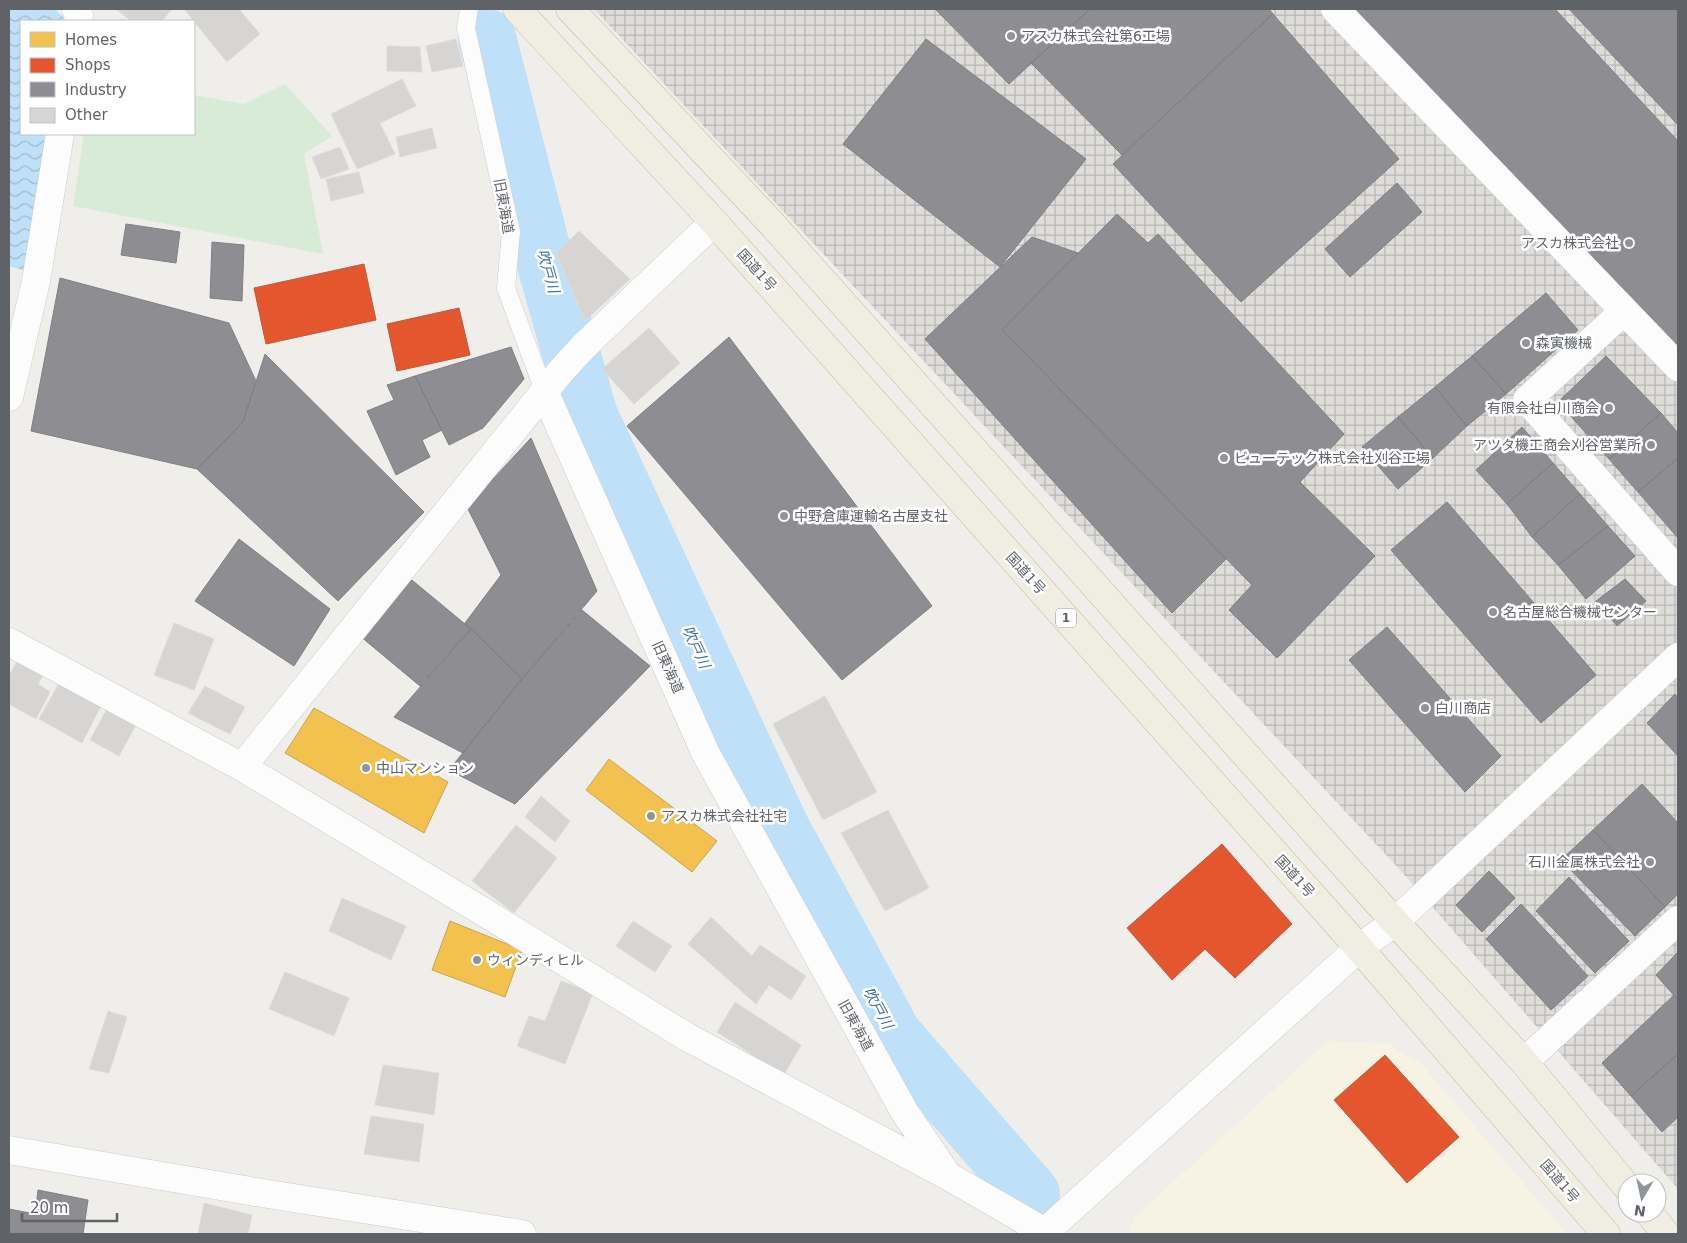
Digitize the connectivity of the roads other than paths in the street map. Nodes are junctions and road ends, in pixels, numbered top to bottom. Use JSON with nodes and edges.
{"nodes":[{"id":1,"x":469,"y":9,"type":"edge"},
{"id":2,"x":517,"y":9,"type":"edge"},
{"id":3,"x":570,"y":9,"type":"edge"},
{"id":4,"x":1335,"y":9,"type":"edge"},
{"id":5,"x":60,"y":135,"type":"edge"},
{"id":6,"x":714,"y":222,"type":"junction"},
{"id":7,"x":1624,"y":311,"type":"junction"},
{"id":8,"x":1678,"y":367,"type":"edge"},
{"id":9,"x":553,"y":381,"type":"junction"},
{"id":10,"x":9,"y":397,"type":"edge"},
{"id":11,"x":1678,"y":572,"type":"edge"},
{"id":12,"x":9,"y":642,"type":"edge"},
{"id":13,"x":1678,"y":657,"type":"edge"},
{"id":14,"x":242,"y":767,"type":"junction"},
{"id":15,"x":1678,"y":920,"type":"edge"},
{"id":16,"x":1395,"y":922,"type":"junction"},
{"id":17,"x":1359,"y":948,"type":"junction"},
{"id":18,"x":1524,"y":1062,"type":"junction"},
{"id":19,"x":9,"y":1150,"type":"edge"},
{"id":20,"x":1617,"y":1175,"type":"edge"},
{"id":21,"x":948,"y":1176,"type":"junction"},
{"id":22,"x":1657,"y":1223,"type":"edge"},
{"id":23,"x":1041,"y":1233,"type":"edge"},
{"id":24,"x":522,"y":1234,"type":"edge"},
{"id":25,"x":1606,"y":1234,"type":"edge"},
{"id":26,"x":1666,"y":1234,"type":"edge"}],
"edges":[{"from":1,"to":9,"type":"lane","name":"旧東海道"},
{"from":2,"to":6,"type":"highway","name":"国道1号","number":"1"},
{"from":3,"to":16,"type":"highway"},
{"from":4,"to":7,"type":"street"},
{"from":5,"to":10,"type":"street"},
{"from":6,"to":9,"type":"street"},
{"from":6,"to":17,"type":"highway","name":"国道1号","number":"1"},
{"from":7,"to":8,"type":"street"},
{"from":7,"to":11,"type":"street"},
{"from":9,"to":14,"type":"street"},
{"from":9,"to":21,"type":"street","name":"旧東海道"},
{"from":12,"to":14,"type":"street"},
{"from":13,"to":16,"type":"street"},
{"from":14,"to":21,"type":"street"},
{"from":15,"to":18,"type":"street"},
{"from":16,"to":17,"type":"street"},
{"from":16,"to":18,"type":"highway"},
{"from":17,"to":23,"type":"street"},
{"from":17,"to":25,"type":"highway","name":"国道1号","number":"1"},
{"from":18,"to":20,"type":"highway"},
{"from":19,"to":24,"type":"street"},
{"from":21,"to":23,"type":"street","name":"旧東海道"},
{"from":22,"to":26,"type":"highway"}]}
